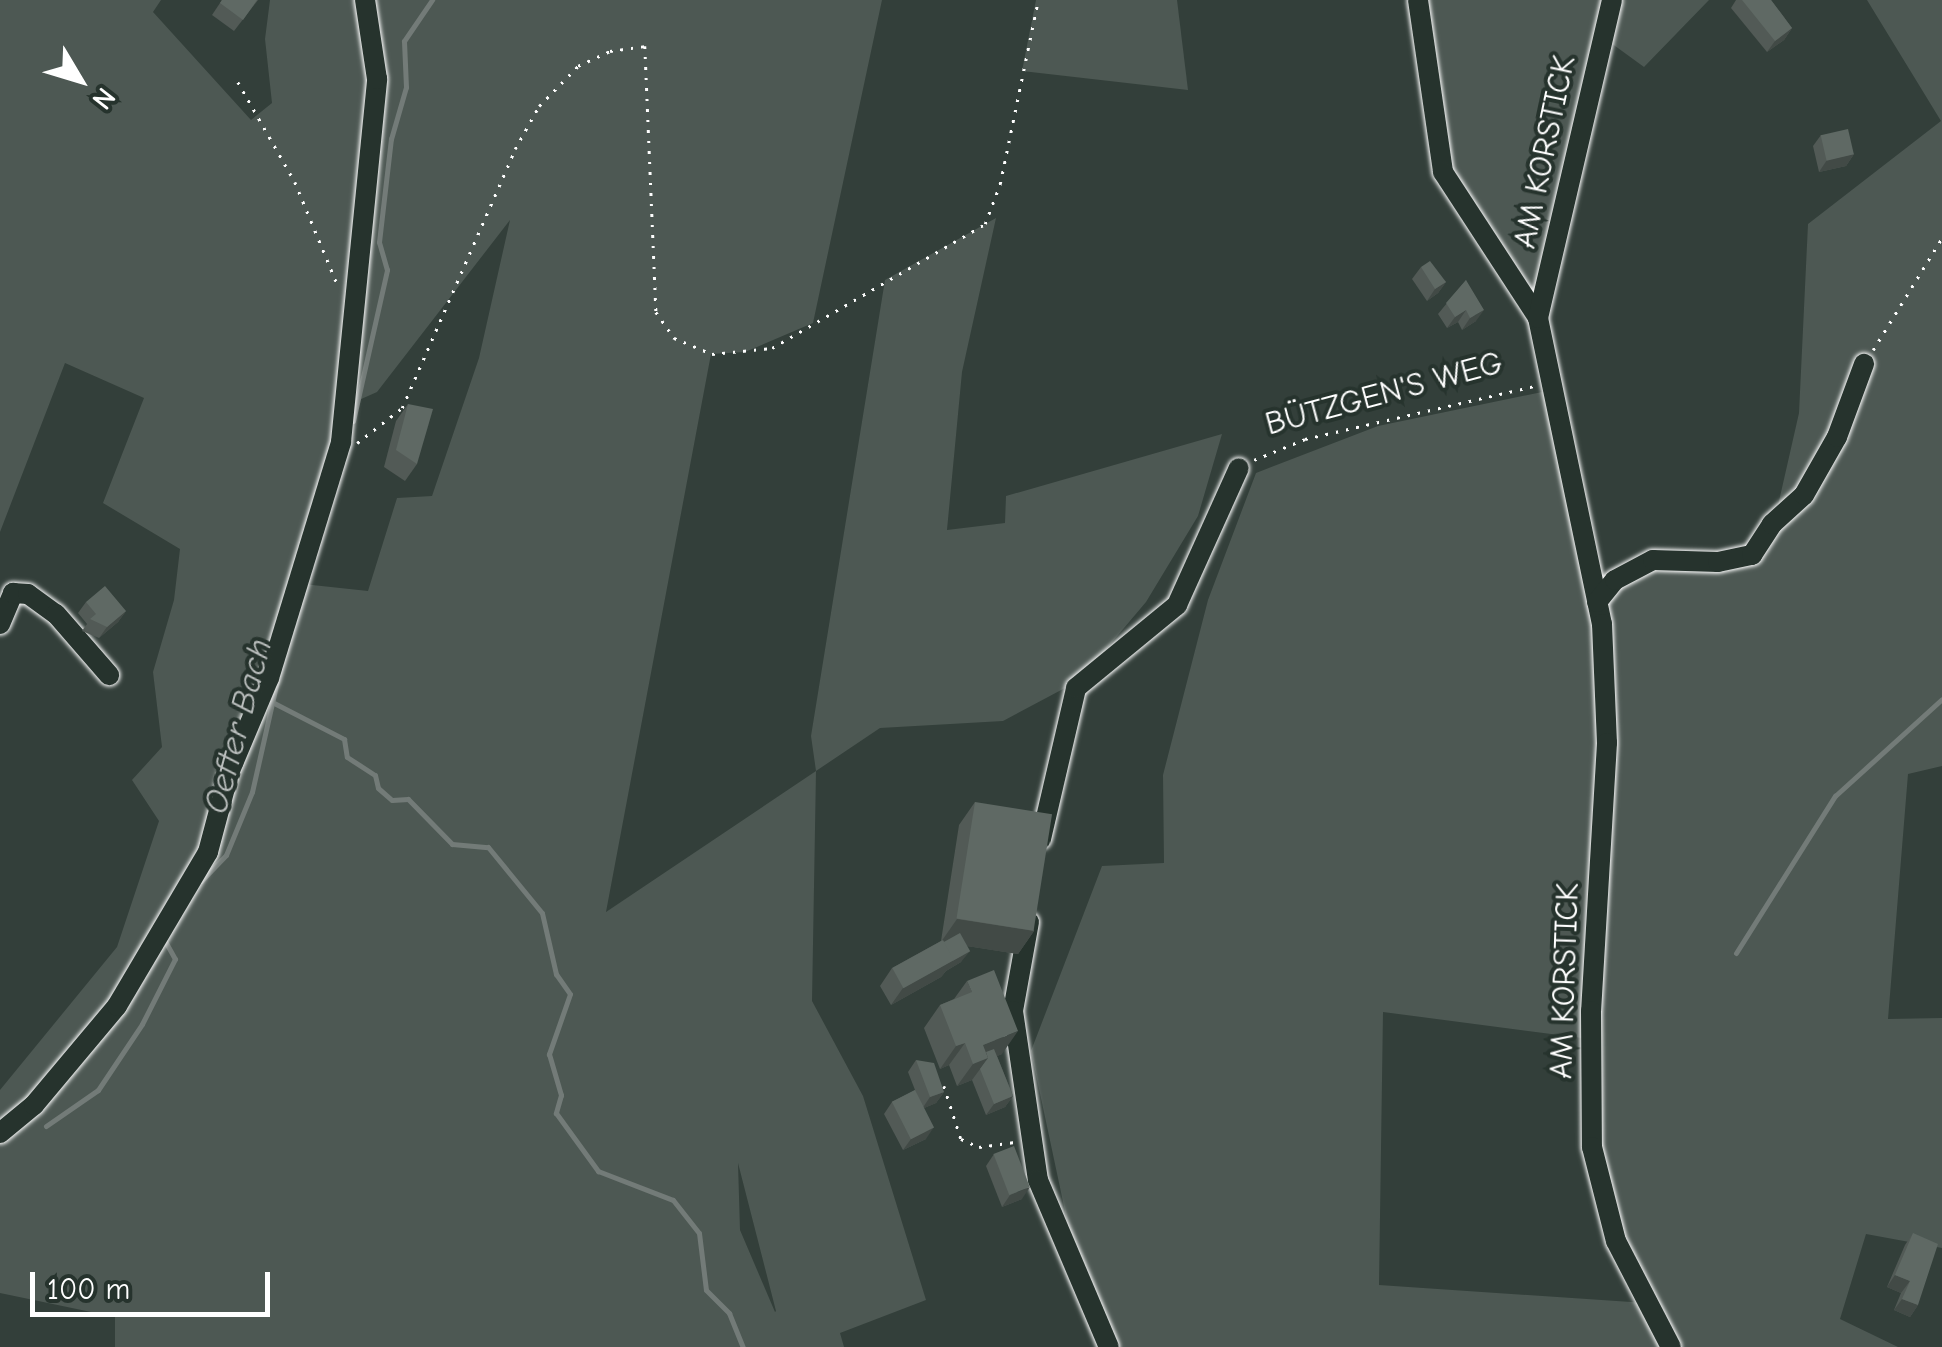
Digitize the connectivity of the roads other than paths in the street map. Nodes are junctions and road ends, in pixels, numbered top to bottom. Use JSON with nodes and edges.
{"nodes":[{"id":1,"x":365,"y":0,"type":"edge"},
{"id":2,"x":1418,"y":0,"type":"edge"},
{"id":3,"x":1612,"y":0,"type":"edge"},
{"id":4,"x":1538,"y":318,"type":"junction"},
{"id":5,"x":1864,"y":364,"type":"road end"},
{"id":6,"x":1239,"y":468,"type":"road end"},
{"id":7,"x":1597,"y":602,"type":"junction"},
{"id":8,"x":0,"y":624,"type":"edge"},
{"id":9,"x":109,"y":675,"type":"dead end"},
{"id":10,"x":0,"y":1133,"type":"edge"},
{"id":11,"x":1110,"y":1347,"type":"edge"},
{"id":12,"x":1672,"y":1347,"type":"edge"}],
"edges":[{"from":1,"to":10,"type":"street"},
{"from":2,"to":4,"type":"street","name":"AM KORSTICK"},
{"from":3,"to":4,"type":"street","name":"AM KORSTICK"},
{"from":4,"to":7,"type":"street","name":"AM KORSTICK"},
{"from":5,"to":7,"type":"street"},
{"from":6,"to":11,"type":"street","name":"BÜTZGEN'S WEG"},
{"from":7,"to":12,"type":"street","name":"AM KORSTICK"},
{"from":8,"to":9,"type":"street"}]}
